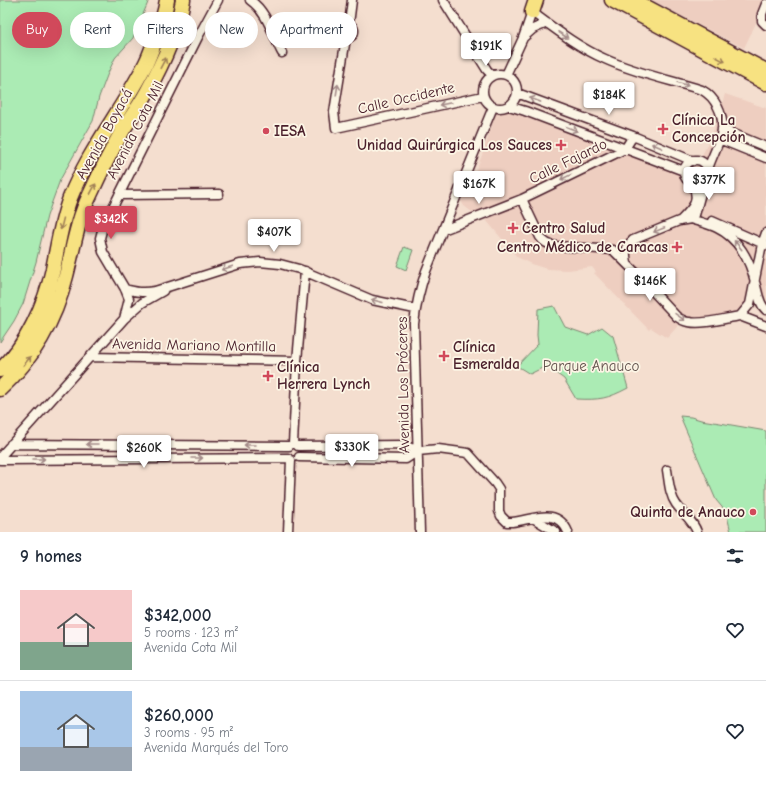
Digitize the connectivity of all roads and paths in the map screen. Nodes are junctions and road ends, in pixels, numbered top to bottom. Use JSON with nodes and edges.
{"nodes":[{"id":1,"x":167,"y":0,"type":"edge"},
{"id":2,"x":183,"y":0,"type":"edge"},
{"id":3,"x":218,"y":0,"type":"edge"},
{"id":4,"x":250,"y":0,"type":"edge"},
{"id":5,"x":352,"y":0,"type":"edge"},
{"id":6,"x":443,"y":0,"type":"edge"},
{"id":7,"x":612,"y":0,"type":"edge"},
{"id":8,"x":633,"y":0,"type":"edge"},
{"id":9,"x":766,"y":4,"type":"edge"},
{"id":10,"x":534,"y":6,"type":"edge"},
{"id":11,"x":547,"y":23,"type":"junction"},
{"id":12,"x":766,"y":25,"type":"edge"},
{"id":13,"x":523,"y":38,"type":"junction"},
{"id":14,"x":282,"y":53,"type":"dead end"},
{"id":15,"x":766,"y":74,"type":"edge"},
{"id":16,"x":492,"y":75,"type":"junction"},
{"id":17,"x":506,"y":75,"type":"junction"},
{"id":18,"x":517,"y":93,"type":"junction"},
{"id":19,"x":483,"y":96,"type":"junction"},
{"id":20,"x":509,"y":106,"type":"junction"},
{"id":21,"x":493,"y":107,"type":"junction"},
{"id":22,"x":722,"y":129,"type":"junction"},
{"id":23,"x":633,"y":136,"type":"junction"},
{"id":24,"x":720,"y":139,"type":"junction"},
{"id":25,"x":766,"y":147,"type":"edge"},
{"id":26,"x":625,"y":149,"type":"junction"},
{"id":27,"x":712,"y":155,"type":"junction"},
{"id":28,"x":766,"y":158,"type":"edge"},
{"id":29,"x":696,"y":161,"type":"junction"},
{"id":30,"x":708,"y":169,"type":"junction"},
{"id":31,"x":684,"y":171,"type":"junction"},
{"id":32,"x":704,"y":182,"type":"junction"},
{"id":33,"x":693,"y":184,"type":"junction"},
{"id":34,"x":219,"y":194,"type":"dead end"},
{"id":35,"x":119,"y":195,"type":"junction"},
{"id":36,"x":522,"y":199,"type":"junction"},
{"id":37,"x":693,"y":217,"type":"junction"},
{"id":38,"x":679,"y":221,"type":"junction"},
{"id":39,"x":443,"y":230,"type":"junction"},
{"id":40,"x":766,"y":233,"type":"edge"},
{"id":41,"x":764,"y":244,"type":"edge"},
{"id":42,"x":627,"y":264,"type":"junction"},
{"id":43,"x":304,"y":271,"type":"junction"},
{"id":44,"x":755,"y":280,"type":"junction"},
{"id":45,"x":168,"y":287,"type":"junction"},
{"id":46,"x":125,"y":288,"type":"junction"},
{"id":47,"x":416,"y":309,"type":"junction"},
{"id":48,"x":766,"y":310,"type":"edge"},
{"id":49,"x":740,"y":316,"type":"junction"},
{"id":50,"x":124,"y":320,"type":"junction"},
{"id":51,"x":766,"y":326,"type":"edge"},
{"id":52,"x":90,"y":357,"type":"junction"},
{"id":53,"x":297,"y":361,"type":"junction"},
{"id":54,"x":0,"y":370,"type":"edge"},
{"id":55,"x":0,"y":389,"type":"edge"},
{"id":56,"x":418,"y":433,"type":"junction"},
{"id":57,"x":11,"y":444,"type":"junction"},
{"id":58,"x":404,"y":444,"type":"junction"},
{"id":59,"x":145,"y":445,"type":"junction"},
{"id":60,"x":294,"y":445,"type":"junction"},
{"id":61,"x":418,"y":451,"type":"junction"},
{"id":62,"x":0,"y":458,"type":"edge"},
{"id":63,"x":145,"y":458,"type":"junction"},
{"id":64,"x":293,"y":458,"type":"junction"},
{"id":65,"x":406,"y":459,"type":"junction"},
{"id":66,"x":667,"y":470,"type":"dead end"},
{"id":67,"x":419,"y":472,"type":"junction"},
{"id":68,"x":533,"y":518,"type":"junction"},
{"id":69,"x":288,"y":532,"type":"edge"},
{"id":70,"x":420,"y":532,"type":"edge"},
{"id":71,"x":556,"y":532,"type":"edge"},
{"id":72,"x":568,"y":532,"type":"edge"},
{"id":73,"x":697,"y":532,"type":"edge"}],
"edges":[{"from":1,"to":54,"type":"highway","name":"Avenida Boyacá","one_way":true},
{"from":55,"to":2,"type":"highway","name":"Avenida Boyacá","one_way":true},
{"from":3,"to":35,"type":"street","name":"Avenida Cota Mil"},
{"from":4,"to":14,"type":"street"},
{"from":19,"to":5,"type":"street","name":"Calle Occidente","one_way":true},
{"from":6,"to":16,"type":"street"},
{"from":7,"to":15,"type":"highway","one_way":true},
{"from":8,"to":15,"type":"highway"},
{"from":9,"to":12,"type":"street"},
{"from":10,"to":11,"type":"street"},
{"from":10,"to":13,"type":"street"},
{"from":11,"to":13,"type":"street"},
{"from":11,"to":22,"type":"street","one_way":true},
{"from":13,"to":17,"type":"street"},
{"from":16,"to":17,"type":"street"},
{"from":16,"to":19,"type":"street"},
{"from":17,"to":18,"type":"street"},
{"from":18,"to":20,"type":"street"},
{"from":23,"to":18,"type":"street","one_way":true},
{"from":19,"to":21,"type":"street"},
{"from":20,"to":21,"type":"street"},
{"from":20,"to":26,"type":"street","one_way":true},
{"from":21,"to":39,"type":"street","name":"Avenida Los Próceres"},
{"from":22,"to":24,"type":"street"},
{"from":22,"to":25,"type":"street"},
{"from":23,"to":26,"type":"street","name":"Calle Fajardo"},
{"from":29,"to":23,"type":"street","one_way":true},
{"from":24,"to":27,"type":"street"},
{"from":24,"to":28,"type":"street"},
{"from":26,"to":31,"type":"street"},
{"from":26,"to":36,"type":"street","name":"Calle Fajardo","one_way":true},
{"from":27,"to":29,"type":"street"},
{"from":27,"to":30,"type":"street"},
{"from":29,"to":30,"type":"street"},
{"from":29,"to":31,"type":"street"},
{"from":30,"to":32,"type":"street"},
{"from":31,"to":33,"type":"street"},
{"from":32,"to":33,"type":"street"},
{"from":32,"to":37,"type":"street"},
{"from":33,"to":38,"type":"street"},
{"from":34,"to":35,"type":"street"},
{"from":35,"to":46,"type":"street","name":"Avenida Cota Mil"},
{"from":36,"to":39,"type":"street","name":"Calle Fajardo"},
{"from":36,"to":42,"type":"street"},
{"from":37,"to":38,"type":"street"},
{"from":37,"to":41,"type":"street"},
{"from":44,"to":37,"type":"street","one_way":true},
{"from":38,"to":42,"type":"street","one_way":true},
{"from":39,"to":47,"type":"street","name":"Avenida Los Próceres"},
{"from":40,"to":41,"type":"street"},
{"from":41,"to":44,"type":"street"},
{"from":42,"to":49,"type":"street","one_way":true},
{"from":43,"to":45,"type":"street","one_way":true},
{"from":47,"to":43,"type":"street","one_way":true},
{"from":43,"to":53,"type":"street"},
{"from":44,"to":48,"type":"street"},
{"from":44,"to":49,"type":"street"},
{"from":45,"to":46,"type":"street"},
{"from":45,"to":50,"type":"street"},
{"from":46,"to":50,"type":"street","name":"Avenida Cota Mil"},
{"from":47,"to":56,"type":"street","name":"Avenida Los Próceres"},
{"from":49,"to":51,"type":"street"},
{"from":50,"to":52,"type":"street","name":"Avenida Cota Mil"},
{"from":52,"to":53,"type":"street","name":"Avenida Mariano Montilla"},
{"from":52,"to":57,"type":"street","name":"Avenida Cota Mil"},
{"from":53,"to":60,"type":"street"},
{"from":56,"to":58,"type":"street"},
{"from":56,"to":61,"type":"street","name":"Avenida Los Próceres"},
{"from":59,"to":57,"type":"street","one_way":true},
{"from":57,"to":62,"type":"street","name":"Avenida Cota Mil"},
{"from":58,"to":60,"type":"street"},
{"from":58,"to":61,"type":"street"},
{"from":60,"to":59,"type":"street","one_way":true},
{"from":59,"to":63,"type":"street"},
{"from":60,"to":64,"type":"street"},
{"from":60,"to":64,"type":"street"},
{"from":61,"to":65,"type":"street"},
{"from":61,"to":67,"type":"street","name":"Avenida Los Próceres"},
{"from":61,"to":68,"type":"street"},
{"from":62,"to":63,"type":"street","one_way":true},
{"from":63,"to":64,"type":"street","one_way":true},
{"from":64,"to":65,"type":"street"},
{"from":64,"to":69,"type":"street"},
{"from":65,"to":67,"type":"street"},
{"from":66,"to":73,"type":"street"},
{"from":67,"to":70,"type":"street","name":"Avenida Los Próceres"},
{"from":68,"to":71,"type":"street"},
{"from":68,"to":72,"type":"street"}]}
